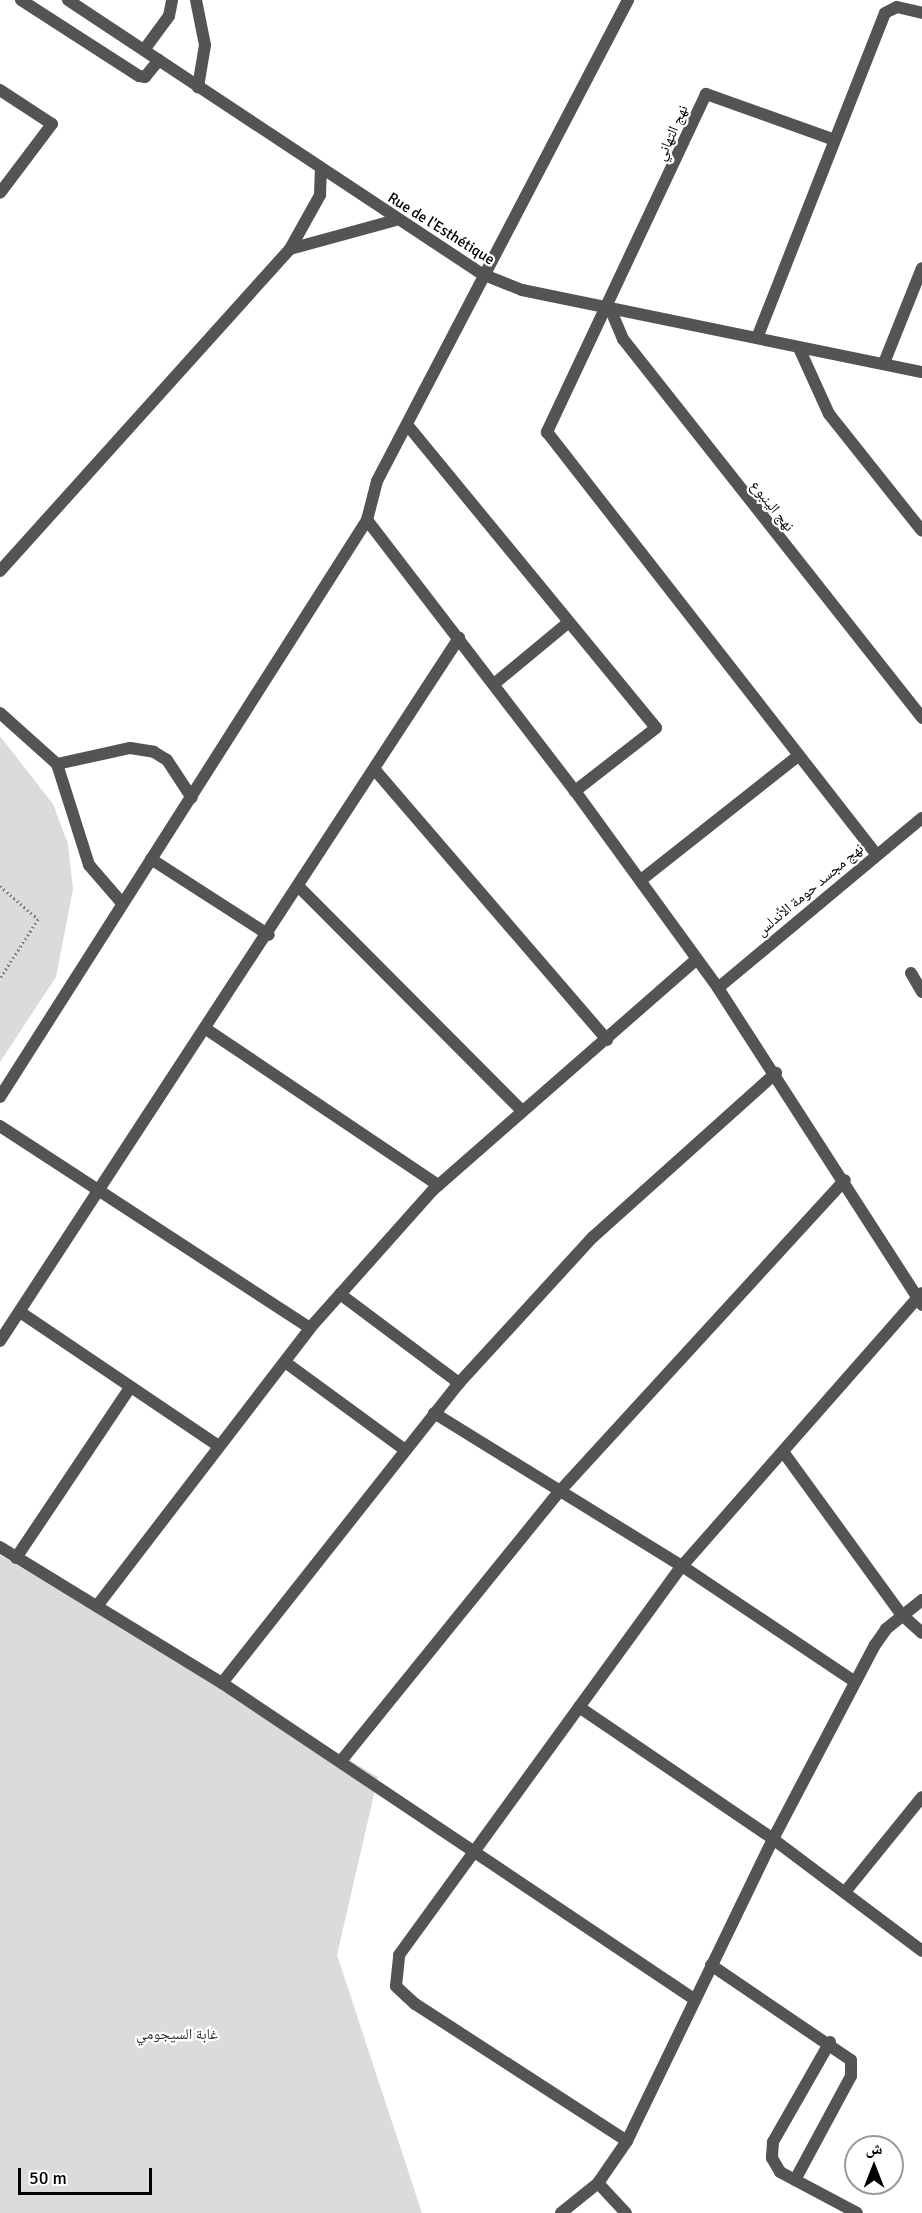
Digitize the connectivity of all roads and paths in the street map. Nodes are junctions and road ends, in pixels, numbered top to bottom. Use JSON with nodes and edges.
{"nodes":[{"id":1,"x":21,"y":0,"type":"edge"},
{"id":2,"x":68,"y":0,"type":"edge"},
{"id":3,"x":172,"y":0,"type":"edge"},
{"id":4,"x":196,"y":0,"type":"edge"},
{"id":5,"x":628,"y":0,"type":"edge"},
{"id":6,"x":922,"y":13,"type":"edge"},
{"id":7,"x":144,"y":50,"type":"junction"},
{"id":8,"x":159,"y":60,"type":"junction"},
{"id":9,"x":198,"y":87,"type":"junction"},
{"id":10,"x":0,"y":90,"type":"edge"},
{"id":11,"x":831,"y":139,"type":"junction"},
{"id":12,"x":321,"y":170,"type":"junction"},
{"id":13,"x":1,"y":191,"type":"edge"},
{"id":14,"x":396,"y":220,"type":"junction"},
{"id":15,"x":290,"y":249,"type":"junction"},
{"id":16,"x":922,"y":268,"type":"edge"},
{"id":17,"x":482,"y":274,"type":"junction"},
{"id":18,"x":609,"y":306,"type":"junction"},
{"id":19,"x":757,"y":338,"type":"junction"},
{"id":20,"x":799,"y":348,"type":"junction"},
{"id":21,"x":884,"y":363,"type":"junction"},
{"id":22,"x":922,"y":372,"type":"edge"},
{"id":23,"x":409,"y":427,"type":"junction"},
{"id":24,"x":367,"y":520,"type":"junction"},
{"id":25,"x":922,"y":531,"type":"edge"},
{"id":26,"x":0,"y":571,"type":"edge"},
{"id":27,"x":569,"y":622,"type":"junction"},
{"id":28,"x":459,"y":638,"type":"junction"},
{"id":29,"x":494,"y":684,"type":"junction"},
{"id":30,"x":0,"y":713,"type":"edge"},
{"id":31,"x":922,"y":718,"type":"edge"},
{"id":32,"x":799,"y":755,"type":"junction"},
{"id":33,"x":57,"y":764,"type":"junction"},
{"id":34,"x":375,"y":770,"type":"junction"},
{"id":35,"x":576,"y":791,"type":"junction"},
{"id":36,"x":192,"y":798,"type":"junction"},
{"id":37,"x":922,"y":818,"type":"edge"},
{"id":38,"x":876,"y":854,"type":"junction"},
{"id":39,"x":151,"y":859,"type":"junction"},
{"id":40,"x":641,"y":880,"type":"junction"},
{"id":41,"x":0,"y":886,"type":"edge"},
{"id":42,"x":300,"y":888,"type":"junction"},
{"id":43,"x":121,"y":902,"type":"junction"},
{"id":44,"x":269,"y":935,"type":"junction"},
{"id":45,"x":696,"y":960,"type":"junction"},
{"id":46,"x":911,"y":973,"type":"dead end"},
{"id":47,"x":0,"y":978,"type":"edge"},
{"id":48,"x":718,"y":988,"type":"junction"},
{"id":49,"x":922,"y":992,"type":"edge"},
{"id":50,"x":206,"y":1029,"type":"junction"},
{"id":51,"x":607,"y":1040,"type":"junction"},
{"id":52,"x":776,"y":1073,"type":"junction"},
{"id":53,"x":0,"y":1097,"type":"edge"},
{"id":54,"x":522,"y":1112,"type":"junction"},
{"id":55,"x":0,"y":1126,"type":"edge"},
{"id":56,"x":845,"y":1180,"type":"junction"},
{"id":57,"x":438,"y":1185,"type":"junction"},
{"id":58,"x":99,"y":1190,"type":"junction"},
{"id":59,"x":340,"y":1294,"type":"junction"},
{"id":60,"x":920,"y":1298,"type":"edge"},
{"id":61,"x":20,"y":1312,"type":"junction"},
{"id":62,"x":310,"y":1328,"type":"junction"},
{"id":63,"x":0,"y":1341,"type":"edge"},
{"id":64,"x":285,"y":1362,"type":"junction"},
{"id":65,"x":459,"y":1383,"type":"junction"},
{"id":66,"x":130,"y":1388,"type":"junction"},
{"id":67,"x":434,"y":1413,"type":"junction"},
{"id":68,"x":219,"y":1446,"type":"junction"},
{"id":69,"x":404,"y":1449,"type":"junction"},
{"id":70,"x":784,"y":1453,"type":"junction"},
{"id":71,"x":559,"y":1492,"type":"junction"},
{"id":72,"x":0,"y":1547,"type":"edge"},
{"id":73,"x":16,"y":1558,"type":"junction"},
{"id":74,"x":682,"y":1566,"type":"junction"},
{"id":75,"x":922,"y":1600,"type":"edge"},
{"id":76,"x":97,"y":1606,"type":"junction"},
{"id":77,"x":901,"y":1614,"type":"junction"},
{"id":78,"x":922,"y":1633,"type":"edge"},
{"id":79,"x":855,"y":1682,"type":"junction"},
{"id":80,"x":222,"y":1683,"type":"junction"},
{"id":81,"x":579,"y":1707,"type":"junction"},
{"id":82,"x":341,"y":1761,"type":"junction"},
{"id":83,"x":922,"y":1797,"type":"edge"},
{"id":84,"x":773,"y":1839,"type":"junction"},
{"id":85,"x":473,"y":1852,"type":"junction"},
{"id":86,"x":845,"y":1892,"type":"junction"},
{"id":87,"x":922,"y":1951,"type":"edge"},
{"id":88,"x":711,"y":1965,"type":"junction"},
{"id":89,"x":694,"y":1999,"type":"junction"},
{"id":90,"x":830,"y":2042,"type":"junction"},
{"id":91,"x":627,"y":2141,"type":"junction"},
{"id":92,"x":795,"y":2180,"type":"junction"},
{"id":93,"x":598,"y":2183,"type":"junction"},
{"id":94,"x":561,"y":2213,"type":"edge"},
{"id":95,"x":626,"y":2213,"type":"edge"},
{"id":96,"x":857,"y":2213,"type":"edge"}],
"edges":[{"from":1,"to":8,"type":"street"},
{"from":2,"to":7,"type":"street","name":"Rue de l'Esthétique"},
{"from":3,"to":7,"type":"street"},
{"from":4,"to":9,"type":"street"},
{"from":5,"to":17,"type":"street"},
{"from":6,"to":11,"type":"street"},
{"from":7,"to":8,"type":"street","name":"Rue de l'Esthétique"},
{"from":8,"to":9,"type":"street","name":"Rue de l'Esthétique"},
{"from":9,"to":12,"type":"street","name":"Rue de l'Esthétique"},
{"from":10,"to":13,"type":"street"},
{"from":11,"to":18,"type":"street","name":"نهج التهاني"},
{"from":11,"to":19,"type":"street"},
{"from":12,"to":14,"type":"street","name":"Rue de l'Esthétique"},
{"from":12,"to":15,"type":"street"},
{"from":14,"to":15,"type":"street"},
{"from":14,"to":17,"type":"street","name":"Rue de l'Esthétique"},
{"from":15,"to":26,"type":"street"},
{"from":16,"to":21,"type":"street"},
{"from":17,"to":18,"type":"street","name":"Rue de l'Esthétique"},
{"from":17,"to":23,"type":"street"},
{"from":18,"to":19,"type":"street","name":"Rue de l'Esthétique"},
{"from":18,"to":31,"type":"street","name":"نهج الينبوع"},
{"from":18,"to":32,"type":"street"},
{"from":19,"to":20,"type":"street","name":"Rue de l'Esthétique"},
{"from":20,"to":21,"type":"street","name":"Rue de l'Esthétique"},
{"from":20,"to":25,"type":"street"},
{"from":21,"to":22,"type":"street","name":"Rue de l'Esthétique"},
{"from":23,"to":24,"type":"street"},
{"from":23,"to":27,"type":"street"},
{"from":24,"to":28,"type":"street"},
{"from":24,"to":36,"type":"street"},
{"from":27,"to":29,"type":"street"},
{"from":27,"to":35,"type":"street"},
{"from":28,"to":29,"type":"street"},
{"from":28,"to":34,"type":"street"},
{"from":29,"to":35,"type":"street"},
{"from":30,"to":33,"type":"street"},
{"from":32,"to":38,"type":"street"},
{"from":32,"to":40,"type":"street"},
{"from":33,"to":36,"type":"street"},
{"from":33,"to":43,"type":"street"},
{"from":34,"to":42,"type":"street"},
{"from":34,"to":51,"type":"street"},
{"from":35,"to":40,"type":"street"},
{"from":36,"to":39,"type":"street"},
{"from":37,"to":38,"type":"street","name":"نهج مجسد حومة الأندلس"},
{"from":38,"to":48,"type":"street","name":"نهج مجسد حومة الأندلس"},
{"from":39,"to":43,"type":"street"},
{"from":39,"to":44,"type":"street"},
{"from":40,"to":45,"type":"street"},
{"from":41,"to":47,"type":"path"},
{"from":42,"to":44,"type":"street"},
{"from":42,"to":54,"type":"street"},
{"from":43,"to":53,"type":"street"},
{"from":44,"to":50,"type":"street"},
{"from":45,"to":48,"type":"street"},
{"from":45,"to":51,"type":"street"},
{"from":46,"to":49,"type":"street"},
{"from":48,"to":52,"type":"street"},
{"from":50,"to":57,"type":"street"},
{"from":50,"to":58,"type":"street"},
{"from":51,"to":54,"type":"street"},
{"from":52,"to":56,"type":"street"},
{"from":52,"to":65,"type":"street"},
{"from":54,"to":57,"type":"street"},
{"from":55,"to":58,"type":"street"},
{"from":56,"to":60,"type":"street"},
{"from":56,"to":71,"type":"street"},
{"from":57,"to":59,"type":"street"},
{"from":58,"to":61,"type":"street"},
{"from":58,"to":62,"type":"street"},
{"from":59,"to":62,"type":"street"},
{"from":59,"to":65,"type":"street"},
{"from":60,"to":70,"type":"street"},
{"from":61,"to":63,"type":"street"},
{"from":61,"to":66,"type":"street"},
{"from":62,"to":64,"type":"street"},
{"from":64,"to":68,"type":"street"},
{"from":64,"to":69,"type":"street"},
{"from":65,"to":67,"type":"street"},
{"from":66,"to":68,"type":"street"},
{"from":66,"to":73,"type":"street"},
{"from":67,"to":69,"type":"street"},
{"from":67,"to":71,"type":"street"},
{"from":68,"to":76,"type":"street"},
{"from":69,"to":80,"type":"street"},
{"from":70,"to":74,"type":"street"},
{"from":70,"to":77,"type":"street"},
{"from":71,"to":74,"type":"street"},
{"from":71,"to":82,"type":"street"},
{"from":72,"to":73,"type":"street"},
{"from":73,"to":76,"type":"street"},
{"from":74,"to":79,"type":"street"},
{"from":74,"to":81,"type":"street"},
{"from":75,"to":77,"type":"street"},
{"from":76,"to":80,"type":"street"},
{"from":77,"to":78,"type":"street"},
{"from":77,"to":79,"type":"street"},
{"from":79,"to":84,"type":"street"},
{"from":80,"to":82,"type":"street"},
{"from":81,"to":84,"type":"street"},
{"from":81,"to":85,"type":"street"},
{"from":82,"to":85,"type":"street"},
{"from":83,"to":86,"type":"street"},
{"from":84,"to":86,"type":"street"},
{"from":84,"to":88,"type":"street"},
{"from":85,"to":89,"type":"street"},
{"from":85,"to":91,"type":"street"},
{"from":86,"to":87,"type":"street"},
{"from":88,"to":89,"type":"street"},
{"from":88,"to":90,"type":"street"},
{"from":89,"to":91,"type":"street"},
{"from":90,"to":92,"type":"street"},
{"from":90,"to":92,"type":"street"},
{"from":91,"to":93,"type":"street"},
{"from":92,"to":96,"type":"street"},
{"from":93,"to":94,"type":"street"},
{"from":93,"to":95,"type":"street"}]}
